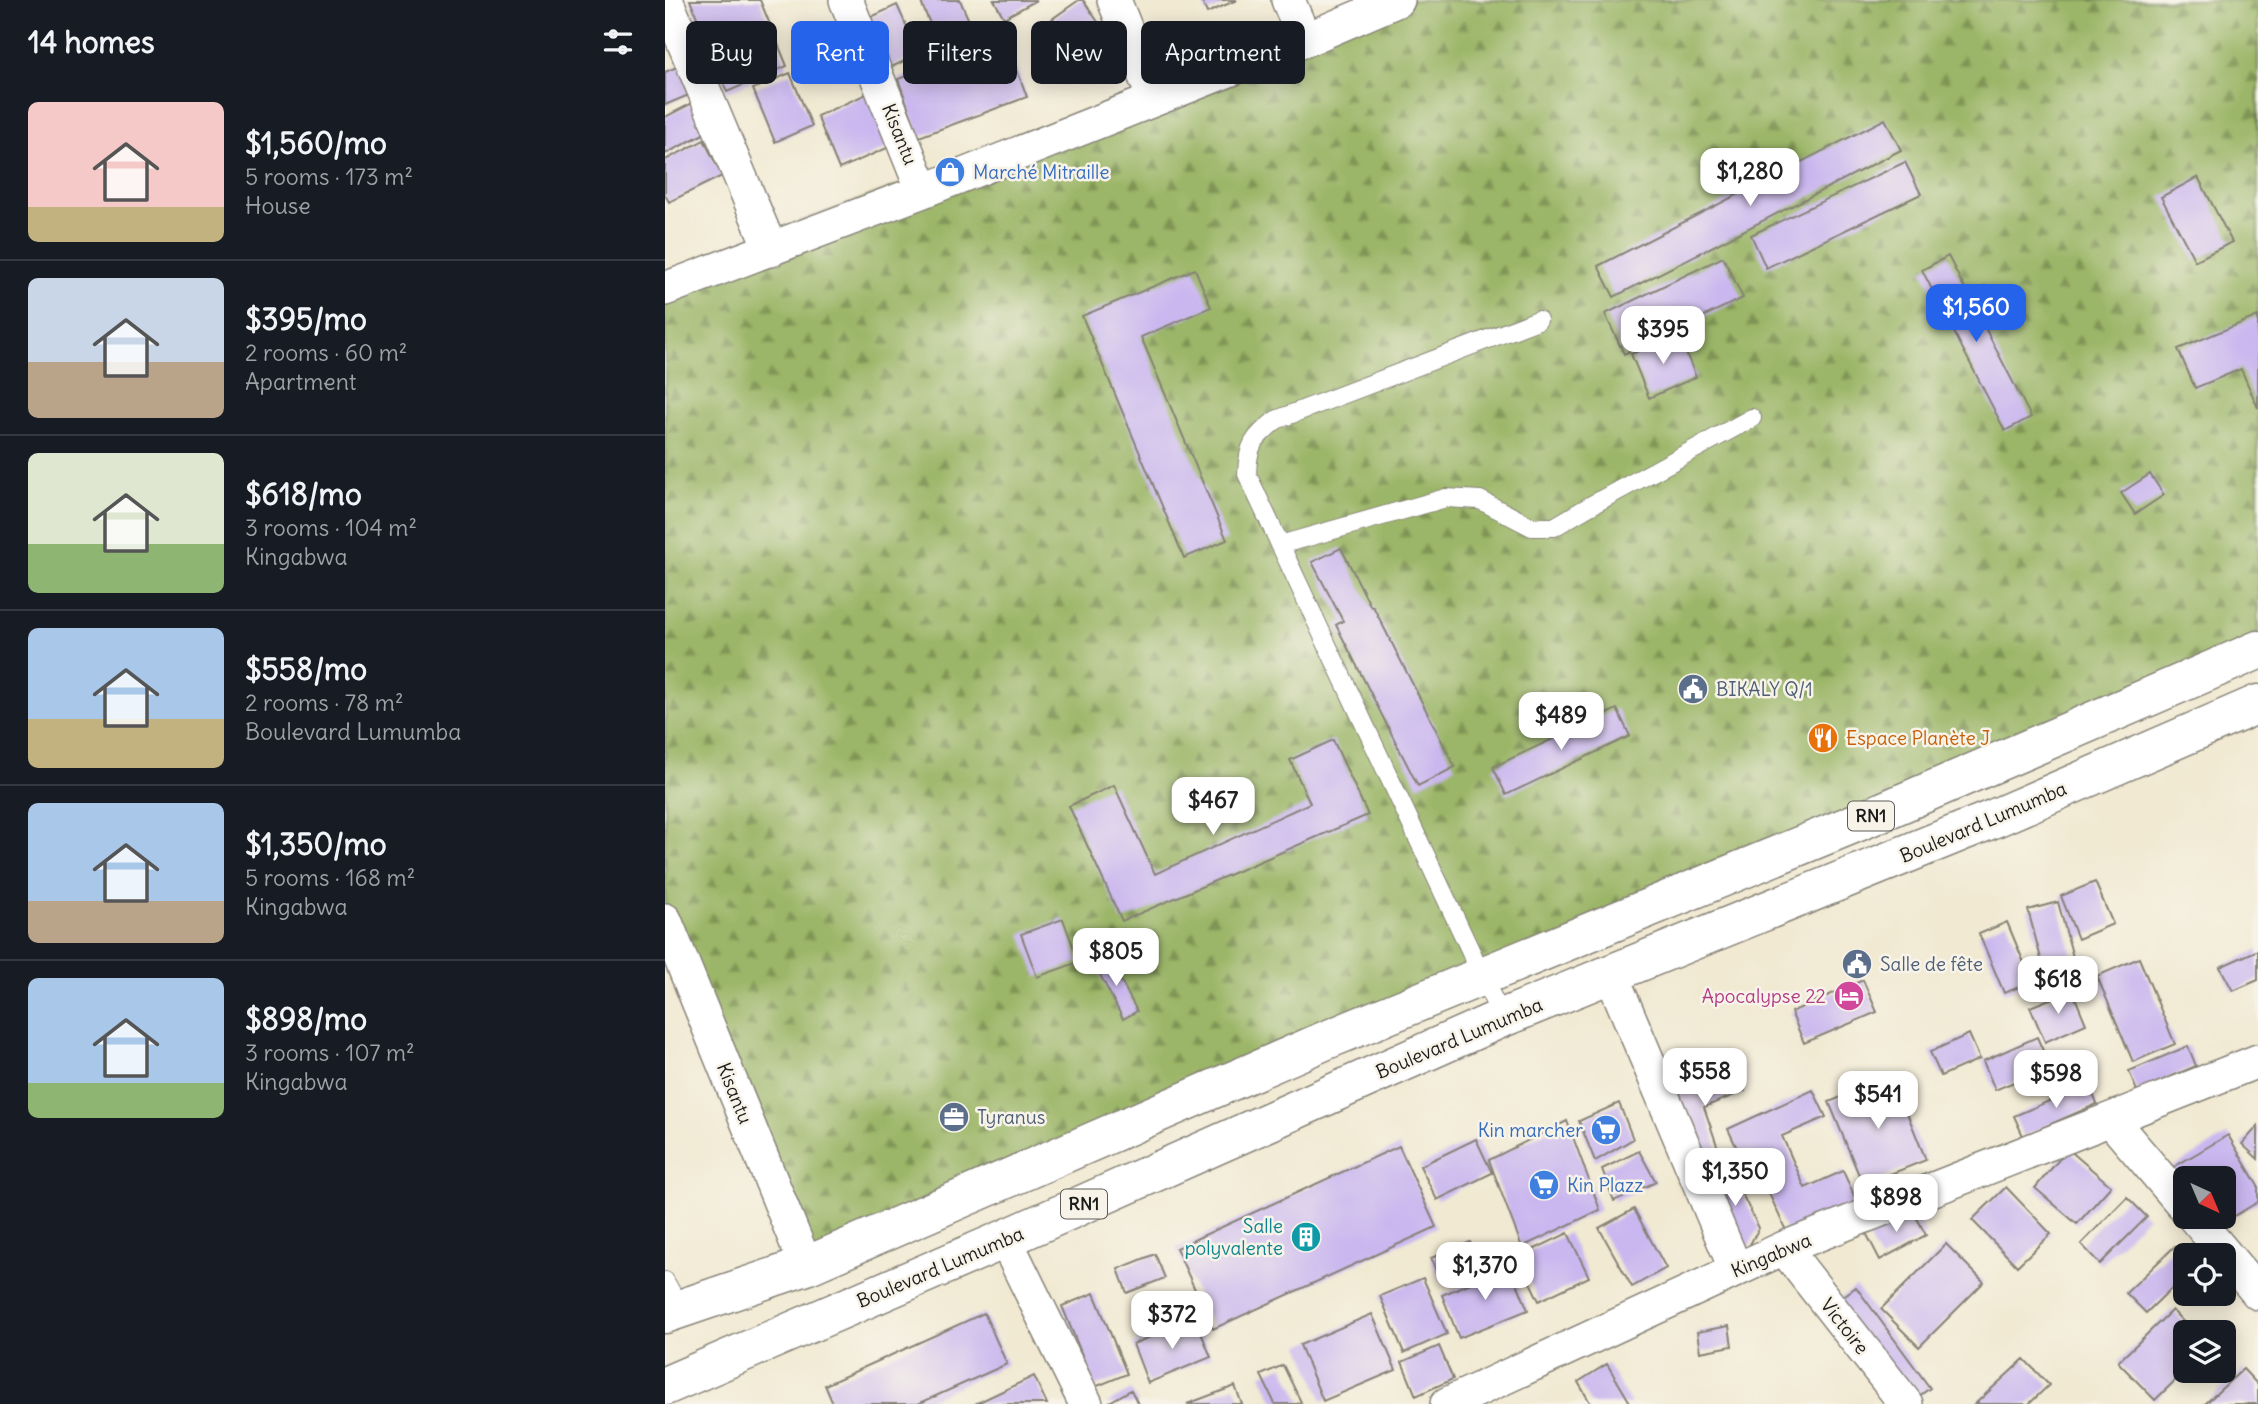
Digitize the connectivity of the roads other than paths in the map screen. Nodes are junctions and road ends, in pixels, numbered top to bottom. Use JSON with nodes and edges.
{"nodes":[{"id":1,"x":666,"y":0,"type":"edge"},
{"id":2,"x":846,"y":0,"type":"edge"},
{"id":3,"x":1114,"y":0,"type":"edge"},
{"id":4,"x":1288,"y":0,"type":"edge"},
{"id":5,"x":1398,"y":0,"type":"edge"},
{"id":6,"x":1297,"y":21,"type":"edge"},
{"id":7,"x":1305,"y":40,"type":"edge"},
{"id":8,"x":1192,"y":84,"type":"edge"},
{"id":9,"x":1154,"y":99,"type":"junction"},
{"id":10,"x":923,"y":191,"type":"junction"},
{"id":11,"x":771,"y":250,"type":"junction"},
{"id":12,"x":665,"y":289,"type":"edge"},
{"id":13,"x":1538,"y":320,"type":"dead end"},
{"id":14,"x":1752,"y":418,"type":"dead end"},
{"id":15,"x":1280,"y":545,"type":"junction"},
{"id":16,"x":2258,"y":650,"type":"edge"},
{"id":17,"x":2258,"y":704,"type":"edge"},
{"id":18,"x":665,"y":920,"type":"edge"},
{"id":19,"x":1611,"y":974,"type":"junction"},
{"id":20,"x":1482,"y":976,"type":"junction"},
{"id":21,"x":1501,"y":1018,"type":"junction"},
{"id":22,"x":2258,"y":1061,"type":"edge"},
{"id":23,"x":2111,"y":1120,"type":"junction"},
{"id":24,"x":2173,"y":1193,"type":"edge"},
{"id":25,"x":2204,"y":1229,"type":"edge"},
{"id":26,"x":1005,"y":1238,"type":"junction"},
{"id":27,"x":1784,"y":1248,"type":"junction"},
{"id":28,"x":806,"y":1266,"type":"junction"},
{"id":29,"x":1736,"y":1270,"type":"junction"},
{"id":30,"x":2258,"y":1293,"type":"edge"},
{"id":31,"x":670,"y":1301,"type":"edge"},
{"id":32,"x":665,"y":1386,"type":"edge"},
{"id":33,"x":1086,"y":1404,"type":"edge"},
{"id":34,"x":1447,"y":1404,"type":"edge"},
{"id":35,"x":1906,"y":1404,"type":"edge"}],
"edges":[{"from":1,"to":11,"type":"street"},
{"from":2,"to":10,"type":"street","name":"Kisantu"},
{"from":3,"to":9,"type":"street"},
{"from":4,"to":6,"type":"street"},
{"from":5,"to":7,"type":"street"},
{"from":8,"to":9,"type":"street"},
{"from":9,"to":10,"type":"street"},
{"from":10,"to":11,"type":"street"},
{"from":11,"to":12,"type":"street"},
{"from":13,"to":15,"type":"lane"},
{"from":14,"to":15,"type":"lane"},
{"from":15,"to":20,"type":"lane"},
{"from":16,"to":20,"type":"highway","number":"RN1"},
{"from":17,"to":19,"type":"highway","name":"Boulevard Lumumba","number":"RN1"},
{"from":18,"to":28,"type":"street","name":"Kisantu"},
{"from":19,"to":21,"type":"highway","name":"Boulevard Lumumba","number":"RN1"},
{"from":19,"to":29,"type":"street"},
{"from":20,"to":21,"type":"lane"},
{"from":20,"to":28,"type":"highway","number":"RN1"},
{"from":21,"to":26,"type":"highway","name":"Boulevard Lumumba","number":"RN1"},
{"from":22,"to":23,"type":"street","name":"Kingabwa"},
{"from":23,"to":24,"type":"street"},
{"from":23,"to":27,"type":"street","name":"Kingabwa"},
{"from":25,"to":30,"type":"street"},
{"from":26,"to":32,"type":"highway","name":"Boulevard Lumumba","number":"RN1"},
{"from":26,"to":33,"type":"street"},
{"from":27,"to":29,"type":"street","name":"Kingabwa"},
{"from":27,"to":35,"type":"street","name":"Victoire"},
{"from":28,"to":31,"type":"highway","number":"RN1"},
{"from":29,"to":34,"type":"street","name":"Kingabwa"}]}
